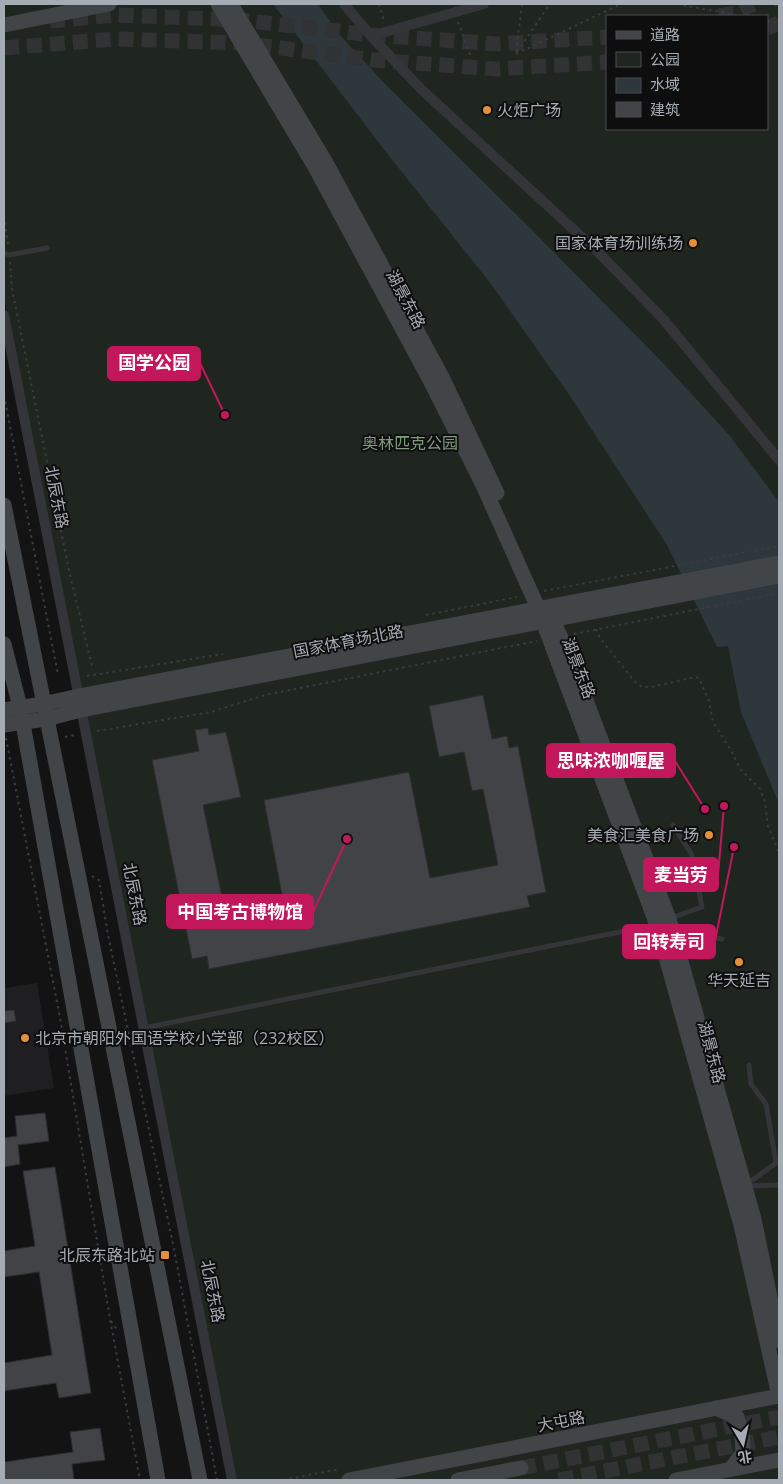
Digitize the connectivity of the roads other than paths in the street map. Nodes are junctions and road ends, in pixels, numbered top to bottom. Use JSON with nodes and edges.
{"nodes":[{"id":1,"x":109,"y":4,"type":"edge"},
{"id":2,"x":218,"y":4,"type":"edge"},
{"id":3,"x":230,"y":4,"type":"edge"},
{"id":4,"x":344,"y":4,"type":"edge"},
{"id":5,"x":484,"y":4,"type":"edge"},
{"id":6,"x":4,"y":25,"type":"edge"},
{"id":7,"x":371,"y":36,"type":"junction"},
{"id":8,"x":47,"y":248,"type":"dead end"},
{"id":9,"x":6,"y":254,"type":"edge"},
{"id":10,"x":4,"y":315,"type":"edge"},
{"id":11,"x":779,"y":460,"type":"edge"},
{"id":12,"x":4,"y":505,"type":"edge"},
{"id":13,"x":779,"y":563,"type":"edge"},
{"id":14,"x":779,"y":576,"type":"edge"},
{"id":15,"x":677,"y":588,"type":"junction"},
{"id":16,"x":536,"y":593,"type":"junction"},
{"id":17,"x":545,"y":614,"type":"junction"},
{"id":18,"x":4,"y":644,"type":"edge"},
{"id":19,"x":80,"y":703,"type":"junction"},
{"id":20,"x":4,"y":710,"type":"edge"},
{"id":21,"x":45,"y":712,"type":"junction"},
{"id":22,"x":21,"y":715,"type":"junction"},
{"id":23,"x":5,"y":732,"type":"edge"},
{"id":24,"x":673,"y":825,"type":"dead end"},
{"id":25,"x":663,"y":922,"type":"junction"},
{"id":26,"x":675,"y":939,"type":"junction"},
{"id":27,"x":722,"y":940,"type":"dead end"},
{"id":28,"x":144,"y":1028,"type":"junction"},
{"id":29,"x":749,"y":1065,"type":"dead end"},
{"id":30,"x":779,"y":1185,"type":"edge"},
{"id":31,"x":745,"y":1186,"type":"junction"},
{"id":32,"x":779,"y":1341,"type":"edge"},
{"id":33,"x":779,"y":1396,"type":"edge"},
{"id":34,"x":716,"y":1408,"type":"junction"},
{"id":35,"x":779,"y":1460,"type":"edge"},
{"id":36,"x":522,"y":1468,"type":"tunnel mouth"},
{"id":37,"x":731,"y":1469,"type":"junction"},
{"id":38,"x":158,"y":1480,"type":"edge"},
{"id":39,"x":200,"y":1480,"type":"edge"},
{"id":40,"x":232,"y":1480,"type":"edge"},
{"id":41,"x":350,"y":1480,"type":"edge"},
{"id":42,"x":458,"y":1480,"type":"edge"},
{"id":43,"x":676,"y":1480,"type":"edge"}],
"edges":[{"from":1,"to":6,"type":"street"},
{"from":2,"to":16,"type":"street","name":"湖景东路"},
{"from":3,"to":16,"type":"street","name":"湖景东路"},
{"from":4,"to":7,"type":"street"},
{"from":5,"to":7,"type":"street"},
{"from":7,"to":11,"type":"street"},
{"from":8,"to":9,"type":"lane"},
{"from":10,"to":19,"type":"street","name":"北辰东路"},
{"from":12,"to":21,"type":"street"},
{"from":13,"to":15,"type":"street"},
{"from":14,"to":15,"type":"street"},
{"from":15,"to":17,"type":"street","name":"国家体育场北路"},
{"from":16,"to":17,"type":"street","name":"湖景东路"},
{"from":17,"to":19,"type":"street","name":"国家体育场北路"},
{"from":17,"to":25,"type":"street","name":"湖景东路"},
{"from":18,"to":22,"type":"street"},
{"from":19,"to":21,"type":"street","name":"国家体育场北路"},
{"from":19,"to":28,"type":"street","name":"北辰东路"},
{"from":20,"to":22,"type":"street"},
{"from":21,"to":22,"type":"street","name":"国家体育场北路"},
{"from":21,"to":39,"type":"street"},
{"from":22,"to":23,"type":"street"},
{"from":22,"to":38,"type":"street"},
{"from":24,"to":25,"type":"lane"},
{"from":25,"to":26,"type":"street","name":"湖景东路"},
{"from":25,"to":28,"type":"lane"},
{"from":25,"to":33,"type":"street","name":"湖景东路"},
{"from":26,"to":27,"type":"lane"},
{"from":26,"to":31,"type":"street","name":"湖景东路"},
{"from":28,"to":40,"type":"street","name":"北辰东路"},
{"from":29,"to":31,"type":"lane"},
{"from":30,"to":31,"type":"lane"},
{"from":31,"to":32,"type":"street","name":"湖景东路"},
{"from":33,"to":34,"type":"street","name":"大屯路"},
{"from":34,"to":37,"type":"street"},
{"from":34,"to":41,"type":"street","name":"大屯路"},
{"from":35,"to":37,"type":"street"},
{"from":36,"to":42,"type":"street"},
{"from":37,"to":43,"type":"street"}]}
